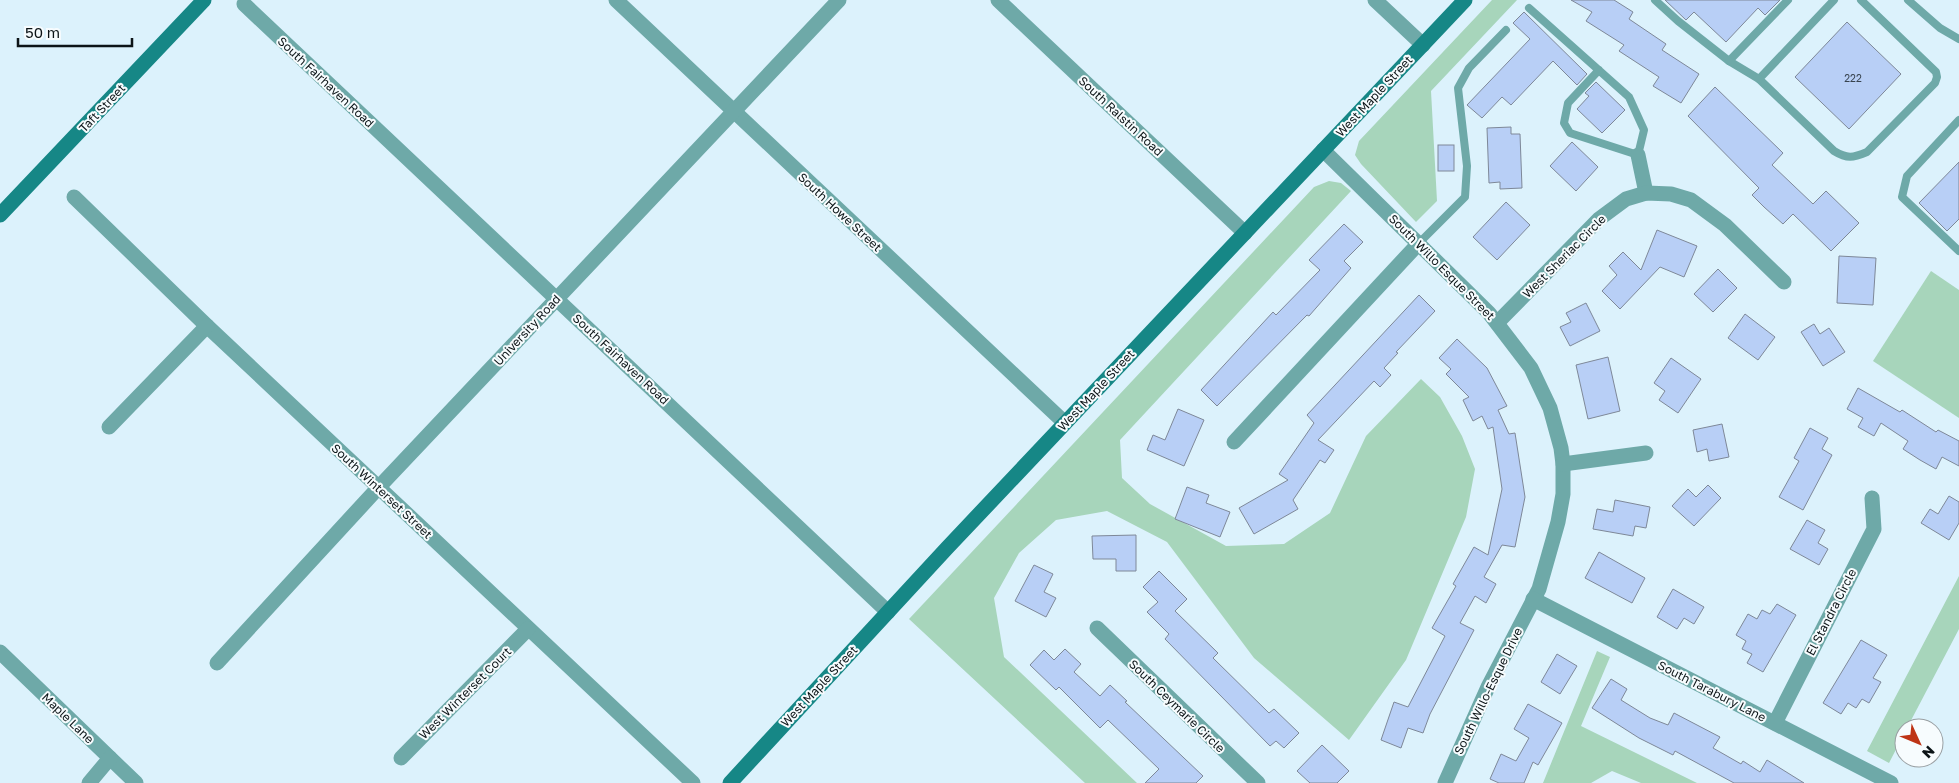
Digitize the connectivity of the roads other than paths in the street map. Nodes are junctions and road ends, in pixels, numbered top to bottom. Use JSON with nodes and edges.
{"nodes":[{"id":1,"x":204,"y":0,"type":"edge"},
{"id":2,"x":616,"y":0,"type":"edge"},
{"id":3,"x":839,"y":0,"type":"edge"},
{"id":4,"x":998,"y":0,"type":"edge"},
{"id":5,"x":1375,"y":0,"type":"edge"},
{"id":6,"x":1465,"y":0,"type":"edge"},
{"id":7,"x":1656,"y":0,"type":"edge"},
{"id":8,"x":1788,"y":0,"type":"edge"},
{"id":9,"x":1834,"y":0,"type":"edge"},
{"id":10,"x":1861,"y":0,"type":"edge"},
{"id":11,"x":1908,"y":0,"type":"edge"},
{"id":12,"x":244,"y":4,"type":"dead end"},
{"id":13,"x":1529,"y":8,"type":"dead end"},
{"id":14,"x":1506,"y":30,"type":"dead end"},
{"id":15,"x":1959,"y":39,"type":"edge"},
{"id":16,"x":1423,"y":45,"type":"junction"},
{"id":17,"x":1729,"y":62,"type":"junction"},
{"id":18,"x":1599,"y":70,"type":"junction"},
{"id":19,"x":1759,"y":79,"type":"junction"},
{"id":20,"x":734,"y":111,"type":"junction"},
{"id":21,"x":1959,"y":120,"type":"edge"},
{"id":22,"x":1323,"y":150,"type":"junction"},
{"id":23,"x":1638,"y":155,"type":"junction"},
{"id":24,"x":1646,"y":194,"type":"junction"},
{"id":25,"x":74,"y":197,"type":"dead end"},
{"id":26,"x":0,"y":215,"type":"edge"},
{"id":27,"x":1245,"y":233,"type":"junction"},
{"id":28,"x":1419,"y":243,"type":"junction"},
{"id":29,"x":1959,"y":251,"type":"edge"},
{"id":30,"x":1784,"y":282,"type":"dead end"},
{"id":31,"x":556,"y":298,"type":"junction"},
{"id":32,"x":1497,"y":323,"type":"junction"},
{"id":33,"x":206,"y":326,"type":"junction"},
{"id":34,"x":1065,"y":423,"type":"junction"},
{"id":35,"x":109,"y":427,"type":"dead end"},
{"id":36,"x":1234,"y":442,"type":"dead end"},
{"id":37,"x":1646,"y":453,"type":"dead end"},
{"id":38,"x":1563,"y":464,"type":"junction"},
{"id":39,"x":378,"y":488,"type":"junction"},
{"id":40,"x":1872,"y":498,"type":"dead end"},
{"id":41,"x":1533,"y":599,"type":"junction"},
{"id":42,"x":888,"y":612,"type":"junction"},
{"id":43,"x":1097,"y":628,"type":"dead end"},
{"id":44,"x":528,"y":629,"type":"junction"},
{"id":45,"x":0,"y":652,"type":"edge"},
{"id":46,"x":217,"y":663,"type":"dead end"},
{"id":47,"x":1775,"y":723,"type":"junction"},
{"id":48,"x":110,"y":758,"type":"junction"},
{"id":49,"x":401,"y":758,"type":"dead end"},
{"id":50,"x":89,"y":783,"type":"edge"},
{"id":51,"x":136,"y":783,"type":"edge"},
{"id":52,"x":693,"y":783,"type":"edge"},
{"id":53,"x":730,"y":783,"type":"edge"},
{"id":54,"x":1258,"y":783,"type":"edge"},
{"id":55,"x":1445,"y":783,"type":"edge"},
{"id":56,"x":1891,"y":783,"type":"edge"}],
"edges":[{"from":1,"to":26,"type":"main road","name":"Taft Street"},
{"from":2,"to":20,"type":"street","name":"South Howe Street"},
{"from":3,"to":20,"type":"street","name":"University Road"},
{"from":4,"to":27,"type":"street","name":"South Ralstin Road"},
{"from":5,"to":16,"type":"street"},
{"from":6,"to":16,"type":"main road","name":"West Maple Street"},
{"from":7,"to":17,"type":"lane"},
{"from":8,"to":17,"type":"lane"},
{"from":9,"to":19,"type":"lane"},
{"from":10,"to":19,"type":"lane"},
{"from":11,"to":15,"type":"lane"},
{"from":12,"to":31,"type":"street","name":"South Fairhaven Road"},
{"from":13,"to":18,"type":"lane"},
{"from":14,"to":28,"type":"lane"},
{"from":16,"to":22,"type":"main road","name":"West Maple Street"},
{"from":17,"to":19,"type":"lane"},
{"from":18,"to":23,"type":"lane"},
{"from":18,"to":23,"type":"lane"},
{"from":20,"to":31,"type":"street","name":"University Road"},
{"from":20,"to":34,"type":"street","name":"South Howe Street"},
{"from":21,"to":29,"type":"lane"},
{"from":22,"to":27,"type":"main road","name":"West Maple Street"},
{"from":22,"to":28,"type":"street","name":"South Willo Esque Street"},
{"from":23,"to":24,"type":"street"},
{"from":24,"to":30,"type":"street","name":"West Sheriac Circle"},
{"from":24,"to":32,"type":"street","name":"West Sheriac Circle"},
{"from":25,"to":33,"type":"street","name":"South Winterset Street"},
{"from":27,"to":34,"type":"main road","name":"West Maple Street"},
{"from":28,"to":32,"type":"street","name":"South Willo Esque Street"},
{"from":28,"to":36,"type":"street"},
{"from":31,"to":39,"type":"street","name":"University Road"},
{"from":31,"to":42,"type":"street","name":"South Fairhaven Road"},
{"from":32,"to":38,"type":"street","name":"South Willo Esque Street"},
{"from":33,"to":35,"type":"street"},
{"from":33,"to":39,"type":"street","name":"South Winterset Street"},
{"from":34,"to":42,"type":"main road","name":"West Maple Street"},
{"from":37,"to":38,"type":"street"},
{"from":38,"to":41,"type":"street","name":"South Willo Esque Street"},
{"from":39,"to":44,"type":"street","name":"South Winterset Street"},
{"from":39,"to":46,"type":"street","name":"University Road"},
{"from":40,"to":47,"type":"street","name":"El Standra Circle"},
{"from":41,"to":47,"type":"street","name":"South Tarabury Lane"},
{"from":41,"to":55,"type":"street","name":"South Willo-Esque Drive"},
{"from":42,"to":53,"type":"main road","name":"West Maple Street"},
{"from":43,"to":54,"type":"street","name":"South Ceymarie Circle"},
{"from":44,"to":49,"type":"street","name":"West Winterset Court"},
{"from":44,"to":52,"type":"street","name":"South Winterset Street"},
{"from":45,"to":48,"type":"street","name":"Maple Lane"},
{"from":47,"to":56,"type":"street","name":"South Tarabury Lane"},
{"from":48,"to":50,"type":"street"},
{"from":48,"to":51,"type":"street","name":"Maple Lane"}]}
